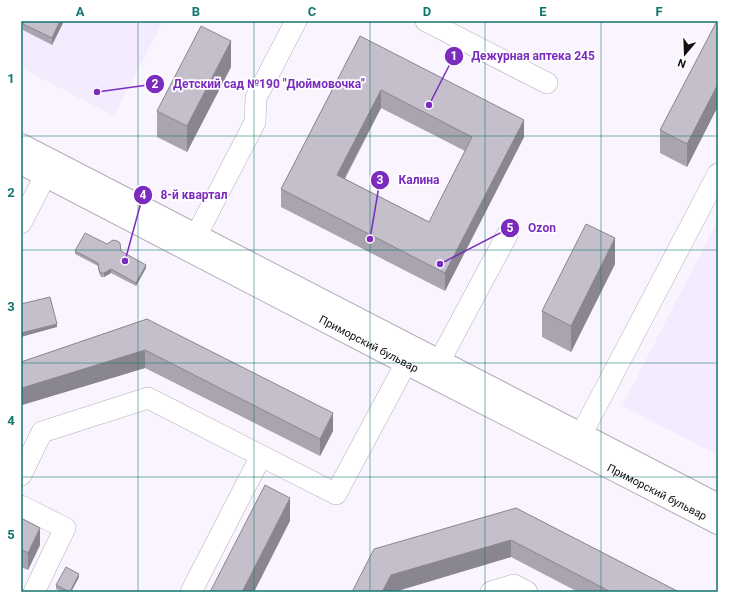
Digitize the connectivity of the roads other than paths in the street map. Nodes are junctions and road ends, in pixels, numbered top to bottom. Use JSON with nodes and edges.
{"nodes":[{"id":1,"x":296,"y":21,"type":"edge"},
{"id":2,"x":429,"y":22,"type":"edge"},
{"id":3,"x":547,"y":83,"type":"dead end"},
{"id":4,"x":21,"y":145,"type":"edge"},
{"id":5,"x":21,"y":163,"type":"edge"},
{"id":6,"x":718,"y":174,"type":"edge"},
{"id":7,"x":45,"y":176,"type":"junction"},
{"id":8,"x":21,"y":223,"type":"edge"},
{"id":9,"x":507,"y":235,"type":"dead end"},
{"id":10,"x":196,"y":236,"type":"junction"},
{"id":11,"x":439,"y":362,"type":"junction"},
{"id":12,"x":406,"y":363,"type":"junction"},
{"id":13,"x":581,"y":435,"type":"junction"},
{"id":14,"x":261,"y":456,"type":"junction"},
{"id":15,"x":21,"y":475,"type":"edge"},
{"id":16,"x":718,"y":505,"type":"edge"},
{"id":17,"x":21,"y":506,"type":"edge"},
{"id":18,"x":718,"y":523,"type":"edge"},
{"id":19,"x":34,"y":592,"type":"edge"},
{"id":20,"x":191,"y":592,"type":"edge"},
{"id":21,"x":491,"y":592,"type":"edge"},
{"id":22,"x":527,"y":592,"type":"edge"}],
"edges":[{"from":1,"to":10,"type":"lane"},
{"from":2,"to":3,"type":"lane"},
{"from":4,"to":10,"type":"main road"},
{"from":5,"to":7,"type":"main road","name":"Приморский бульвар"},
{"from":6,"to":13,"type":"lane"},
{"from":7,"to":8,"type":"lane"},
{"from":7,"to":12,"type":"main road","name":"Приморский бульвар"},
{"from":9,"to":11,"type":"lane"},
{"from":10,"to":11,"type":"main road"},
{"from":11,"to":13,"type":"main road"},
{"from":12,"to":14,"type":"lane"},
{"from":12,"to":18,"type":"main road","name":"Приморский бульвар"},
{"from":13,"to":16,"type":"main road"},
{"from":14,"to":15,"type":"lane"},
{"from":14,"to":20,"type":"lane"},
{"from":17,"to":19,"type":"lane"},
{"from":21,"to":22,"type":"lane"}]}
